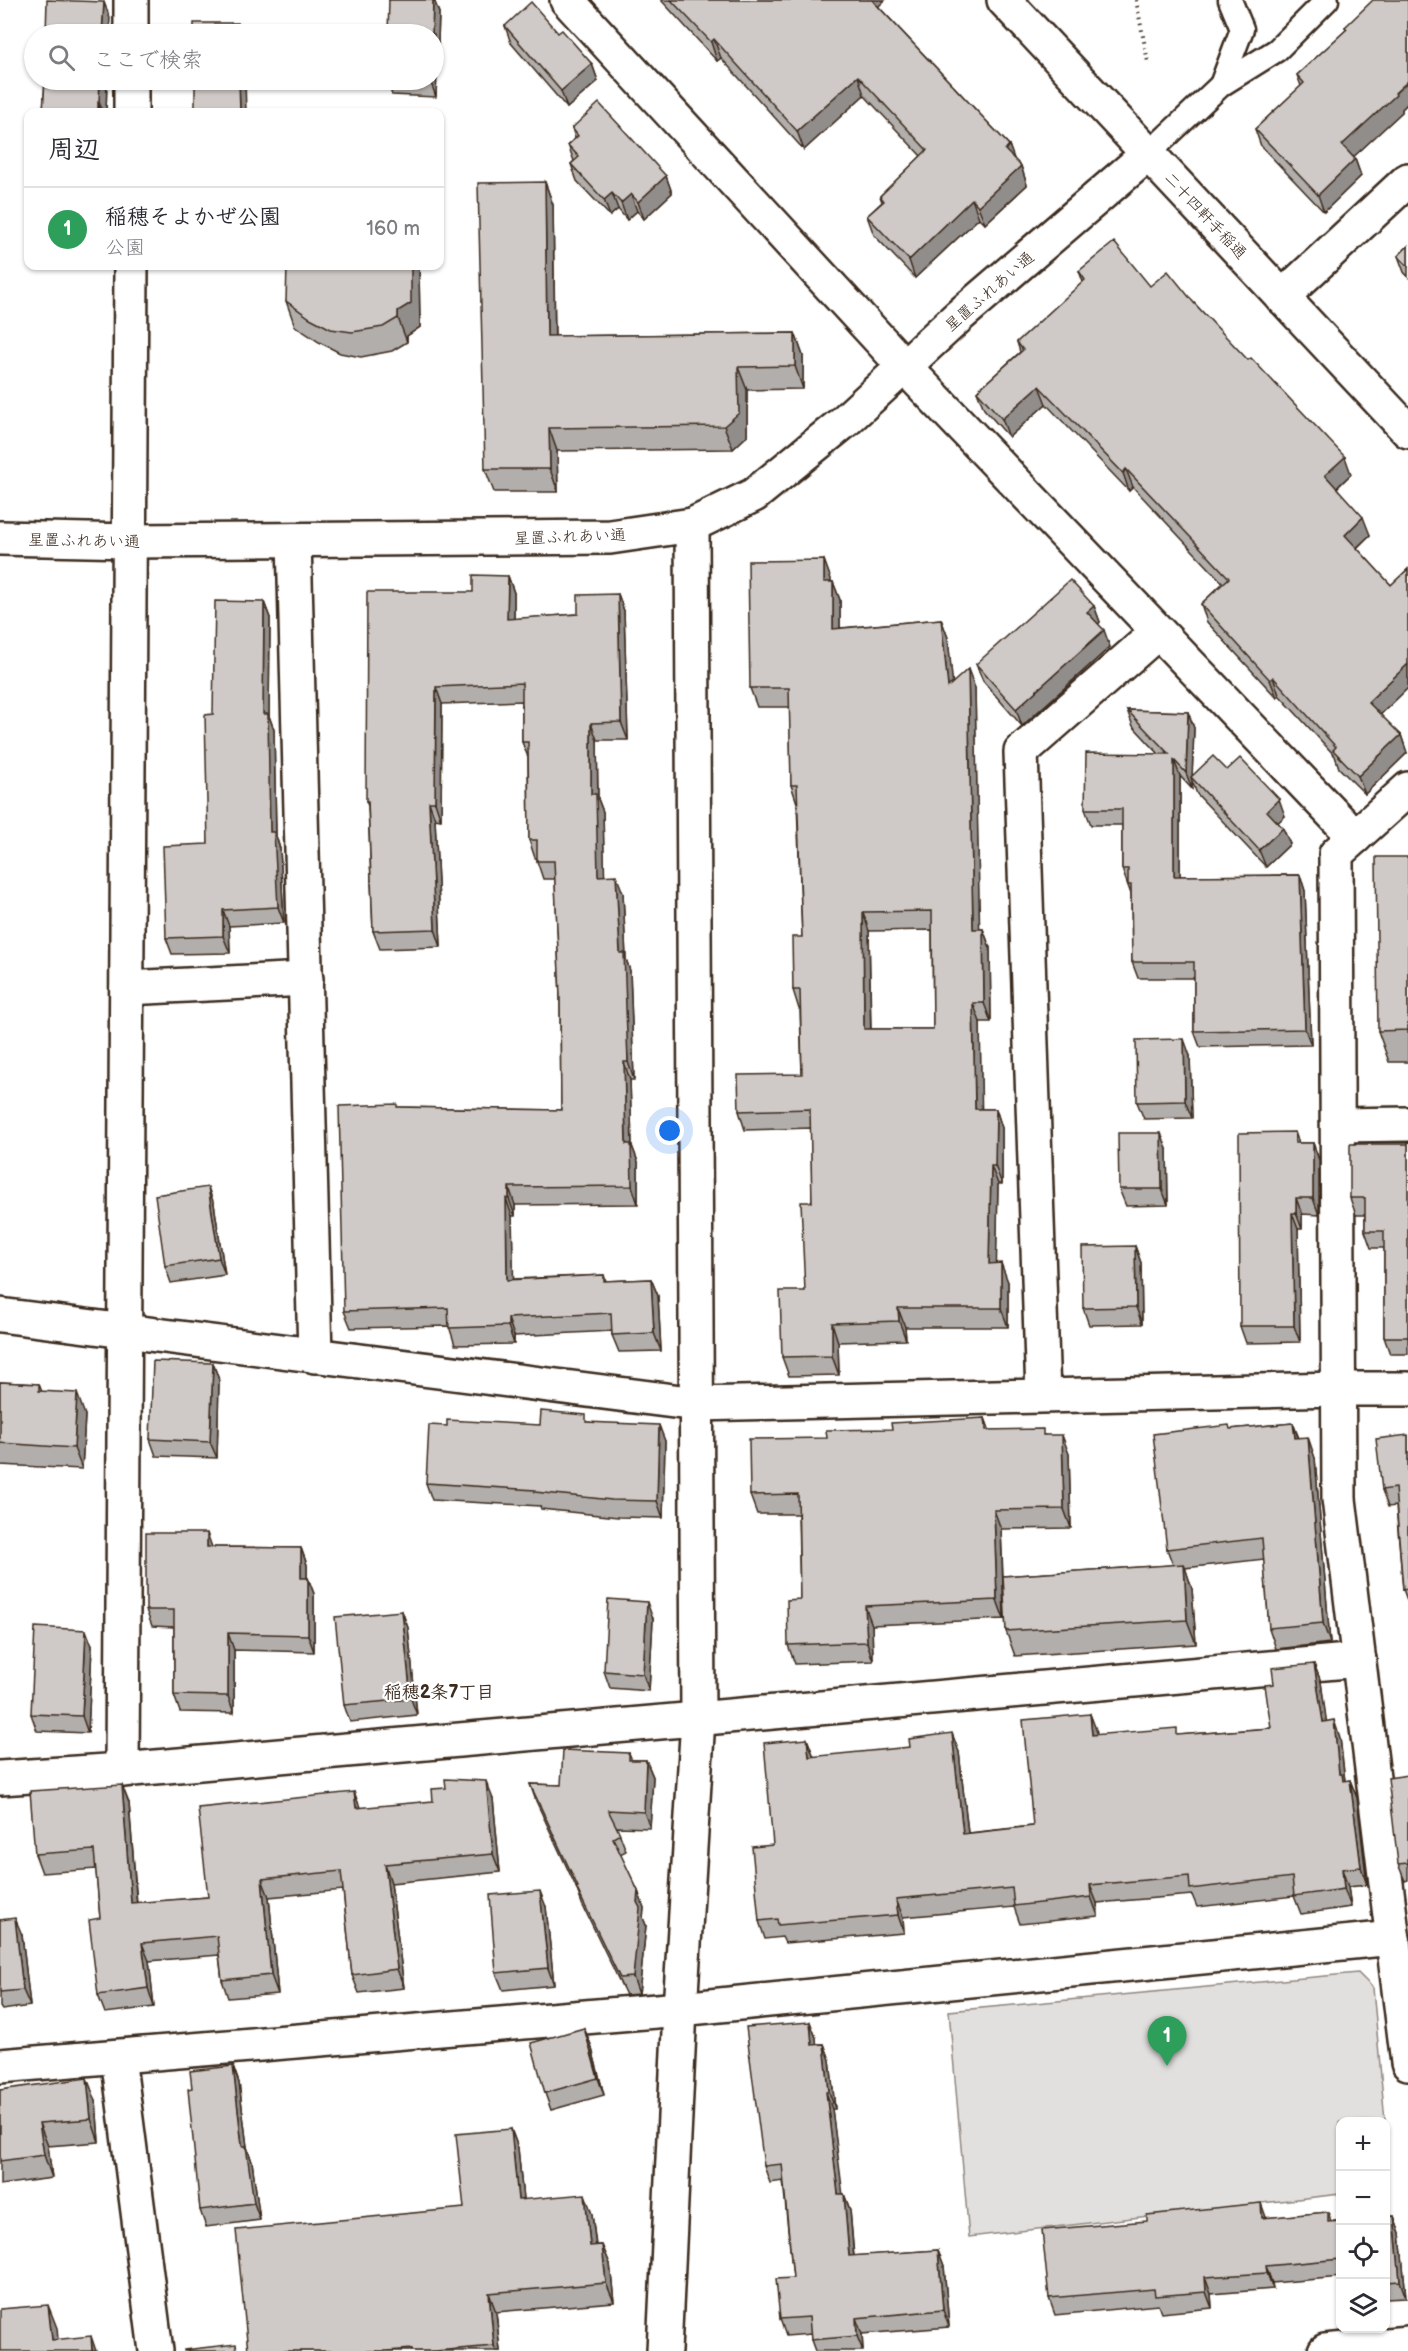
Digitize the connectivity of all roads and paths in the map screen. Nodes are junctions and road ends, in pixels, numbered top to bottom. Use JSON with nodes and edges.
{"nodes":[{"id":1,"x":131,"y":0,"type":"edge"},
{"id":2,"x":567,"y":0,"type":"edge"},
{"id":3,"x":1004,"y":0,"type":"edge"},
{"id":4,"x":1136,"y":0,"type":"edge"},
{"id":5,"x":1230,"y":0,"type":"edge"},
{"id":6,"x":1328,"y":0,"type":"edge"},
{"id":7,"x":131,"y":24,"type":"edge"},
{"id":8,"x":1148,"y":62,"type":"dead end"},
{"id":9,"x":1221,"y":85,"type":"junction"},
{"id":10,"x":131,"y":90,"type":"edge"},
{"id":11,"x":131,"y":108,"type":"edge"},
{"id":12,"x":1148,"y":154,"type":"junction"},
{"id":13,"x":1408,"y":180,"type":"edge"},
{"id":14,"x":131,"y":270,"type":"edge"},
{"id":15,"x":1282,"y":297,"type":"junction"},
{"id":16,"x":904,"y":366,"type":"junction"},
{"id":17,"x":1408,"y":431,"type":"edge"},
{"id":18,"x":692,"y":525,"type":"junction"},
{"id":19,"x":0,"y":538,"type":"edge"},
{"id":20,"x":294,"y":540,"type":"junction"},
{"id":21,"x":131,"y":541,"type":"junction"},
{"id":22,"x":1158,"y":632,"type":"junction"},
{"id":23,"x":1408,"y":789,"type":"edge"},
{"id":24,"x":1355,"y":837,"type":"junction"},
{"id":25,"x":306,"y":979,"type":"junction"},
{"id":26,"x":127,"y":988,"type":"junction"},
{"id":27,"x":1408,"y":1124,"type":"edge"},
{"id":28,"x":1338,"y":1125,"type":"junction"},
{"id":29,"x":0,"y":1316,"type":"edge"},
{"id":30,"x":124,"y":1332,"type":"junction"},
{"id":31,"x":315,"y":1356,"type":"junction"},
{"id":32,"x":1338,"y":1389,"type":"junction"},
{"id":33,"x":1408,"y":1389,"type":"edge"},
{"id":34,"x":1043,"y":1395,"type":"junction"},
{"id":35,"x":697,"y":1404,"type":"junction"},
{"id":36,"x":1359,"y":1660,"type":"junction"},
{"id":37,"x":698,"y":1719,"type":"junction"},
{"id":38,"x":122,"y":1770,"type":"junction"},
{"id":39,"x":0,"y":1778,"type":"edge"},
{"id":40,"x":1393,"y":1938,"type":"junction"},
{"id":41,"x":680,"y":2009,"type":"junction"},
{"id":42,"x":118,"y":2057,"type":"junction"},
{"id":43,"x":1408,"y":2064,"type":"edge"},
{"id":44,"x":0,"y":2066,"type":"edge"},
{"id":45,"x":1408,"y":2343,"type":"edge"},
{"id":46,"x":156,"y":2351,"type":"edge"},
{"id":47,"x":664,"y":2351,"type":"edge"},
{"id":48,"x":1325,"y":2351,"type":"edge"}],
"edges":[{"from":1,"to":7,"type":"street"},
{"from":2,"to":16,"type":"street"},
{"from":3,"to":12,"type":"street","name":"二十四軒手稲通"},
{"from":4,"to":8,"type":"path"},
{"from":5,"to":9,"type":"lane"},
{"from":6,"to":9,"type":"lane"},
{"from":9,"to":12,"type":"lane"},
{"from":10,"to":11,"type":"street"},
{"from":12,"to":15,"type":"street","name":"二十四軒手稲通"},
{"from":12,"to":16,"type":"street","name":"星置ふれあい通"},
{"from":13,"to":15,"type":"street"},
{"from":14,"to":21,"type":"street"},
{"from":15,"to":17,"type":"street","name":"二十四軒手稲通"},
{"from":16,"to":18,"type":"street","name":"星置ふれあい通"},
{"from":16,"to":22,"type":"street"},
{"from":18,"to":20,"type":"street","name":"星置ふれあい通"},
{"from":18,"to":35,"type":"street"},
{"from":19,"to":21,"type":"street","name":"星置ふれあい通"},
{"from":20,"to":21,"type":"street","name":"星置ふれあい通"},
{"from":20,"to":25,"type":"street"},
{"from":21,"to":26,"type":"street"},
{"from":22,"to":24,"type":"street"},
{"from":22,"to":34,"type":"street"},
{"from":23,"to":24,"type":"street"},
{"from":24,"to":28,"type":"street"},
{"from":25,"to":26,"type":"street"},
{"from":25,"to":31,"type":"street"},
{"from":26,"to":30,"type":"street"},
{"from":27,"to":28,"type":"street"},
{"from":28,"to":32,"type":"street"},
{"from":29,"to":30,"type":"street"},
{"from":30,"to":31,"type":"street"},
{"from":30,"to":38,"type":"street"},
{"from":31,"to":35,"type":"street"},
{"from":32,"to":33,"type":"street"},
{"from":32,"to":34,"type":"street"},
{"from":32,"to":36,"type":"street"},
{"from":34,"to":35,"type":"street"},
{"from":35,"to":37,"type":"street"},
{"from":36,"to":37,"type":"street"},
{"from":36,"to":40,"type":"street"},
{"from":37,"to":38,"type":"street"},
{"from":37,"to":41,"type":"street"},
{"from":38,"to":39,"type":"street"},
{"from":40,"to":41,"type":"street"},
{"from":40,"to":43,"type":"street"},
{"from":41,"to":42,"type":"street"},
{"from":41,"to":47,"type":"street"},
{"from":42,"to":44,"type":"street"},
{"from":42,"to":46,"type":"street"},
{"from":45,"to":48,"type":"street"}]}
